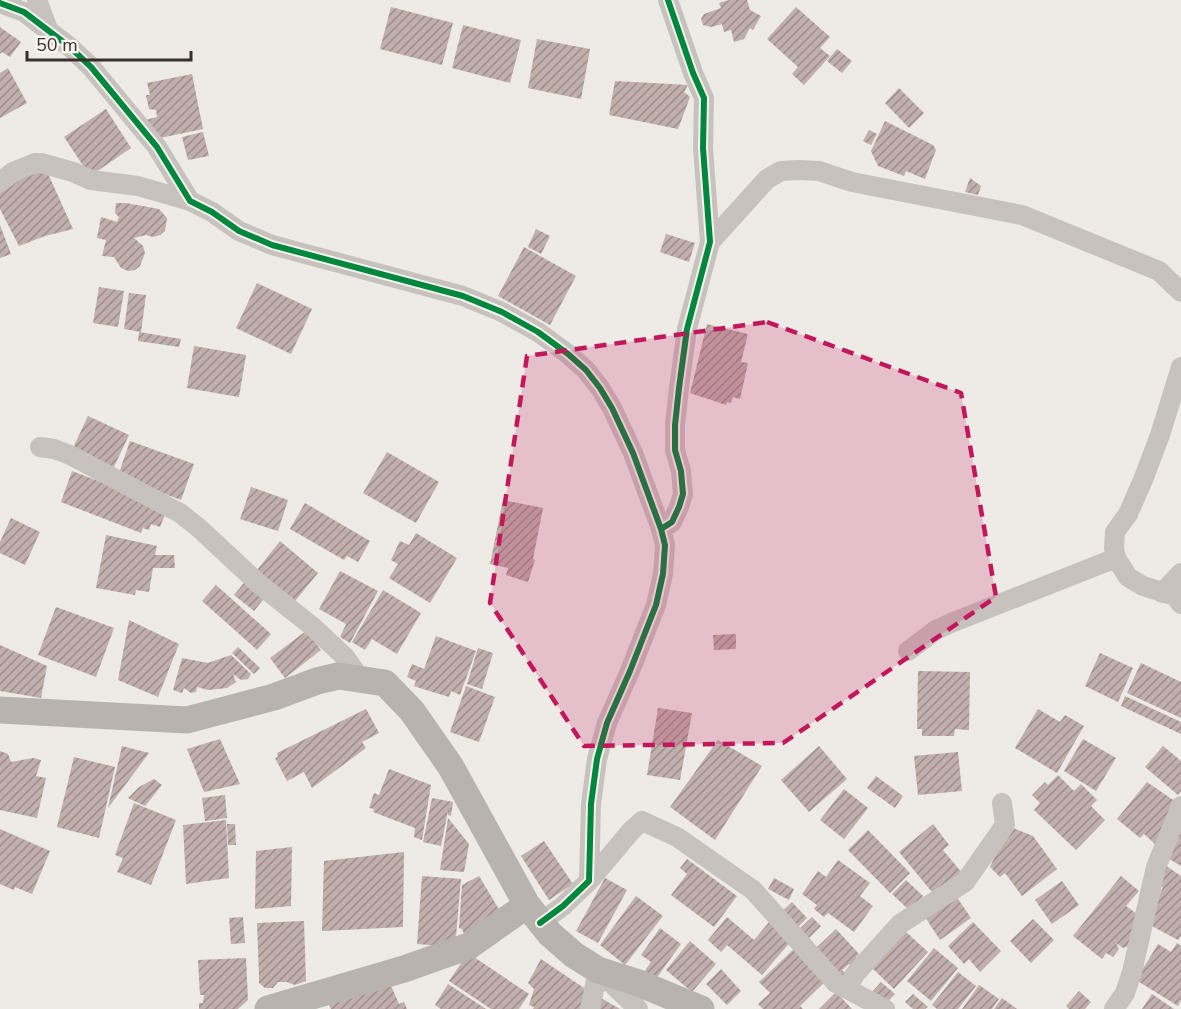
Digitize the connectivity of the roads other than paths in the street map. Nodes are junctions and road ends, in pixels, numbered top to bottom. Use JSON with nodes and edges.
{"nodes":[{"id":1,"x":37,"y":0,"type":"edge"},
{"id":2,"x":668,"y":0,"type":"edge"},
{"id":3,"x":0,"y":3,"type":"edge"},
{"id":4,"x":48,"y":29,"type":"junction"},
{"id":5,"x":0,"y":182,"type":"edge"},
{"id":6,"x":190,"y":201,"type":"junction"},
{"id":7,"x":710,"y":242,"type":"junction"},
{"id":8,"x":1181,"y":292,"type":"edge"},
{"id":9,"x":1181,"y":367,"type":"edge"},
{"id":10,"x":40,"y":447,"type":"dead end"},
{"id":11,"x":661,"y":529,"type":"junction"},
{"id":12,"x":1116,"y":558,"type":"junction"},
{"id":13,"x":1181,"y":573,"type":"edge"},
{"id":14,"x":1162,"y":593,"type":"junction"},
{"id":15,"x":1181,"y":604,"type":"edge"},
{"id":16,"x":908,"y":651,"type":"dead end"},
{"id":17,"x":360,"y":678,"type":"junction"},
{"id":18,"x":0,"y":701,"type":"edge"},
{"id":19,"x":0,"y":710,"type":"edge"},
{"id":20,"x":40,"y":711,"type":"junction"},
{"id":21,"x":1002,"y":803,"type":"dead end"},
{"id":22,"x":1181,"y":806,"type":"edge"},
{"id":23,"x":589,"y":881,"type":"junction"},
{"id":24,"x":534,"y":914,"type":"junction"},
{"id":25,"x":598,"y":970,"type":"junction"},
{"id":26,"x":844,"y":988,"type":"junction"},
{"id":27,"x":268,"y":1009,"type":"edge"},
{"id":28,"x":590,"y":1009,"type":"edge"},
{"id":29,"x":638,"y":1009,"type":"edge"},
{"id":30,"x":701,"y":1009,"type":"edge"},
{"id":31,"x":885,"y":1009,"type":"edge"},
{"id":32,"x":1114,"y":1009,"type":"edge"}],
"edges":[{"from":1,"to":4,"type":"street"},
{"from":2,"to":7,"type":"street"},
{"from":3,"to":4,"type":"street"},
{"from":4,"to":6,"type":"street"},
{"from":5,"to":6,"type":"street"},
{"from":6,"to":11,"type":"street"},
{"from":7,"to":8,"type":"street"},
{"from":7,"to":11,"type":"street"},
{"from":9,"to":12,"type":"street"},
{"from":10,"to":17,"type":"street"},
{"from":11,"to":23,"type":"street"},
{"from":12,"to":14,"type":"street"},
{"from":12,"to":16,"type":"street"},
{"from":13,"to":14,"type":"street"},
{"from":14,"to":15,"type":"street"},
{"from":17,"to":20,"type":"main road"},
{"from":17,"to":24,"type":"main road"},
{"from":18,"to":20,"type":"street"},
{"from":19,"to":20,"type":"main road"},
{"from":21,"to":26,"type":"street"},
{"from":22,"to":32,"type":"street"},
{"from":23,"to":24,"type":"street"},
{"from":23,"to":26,"type":"street"},
{"from":24,"to":25,"type":"main road"},
{"from":24,"to":27,"type":"main road"},
{"from":25,"to":28,"type":"street"},
{"from":25,"to":29,"type":"street"},
{"from":25,"to":30,"type":"main road"},
{"from":26,"to":31,"type":"street"}]}
